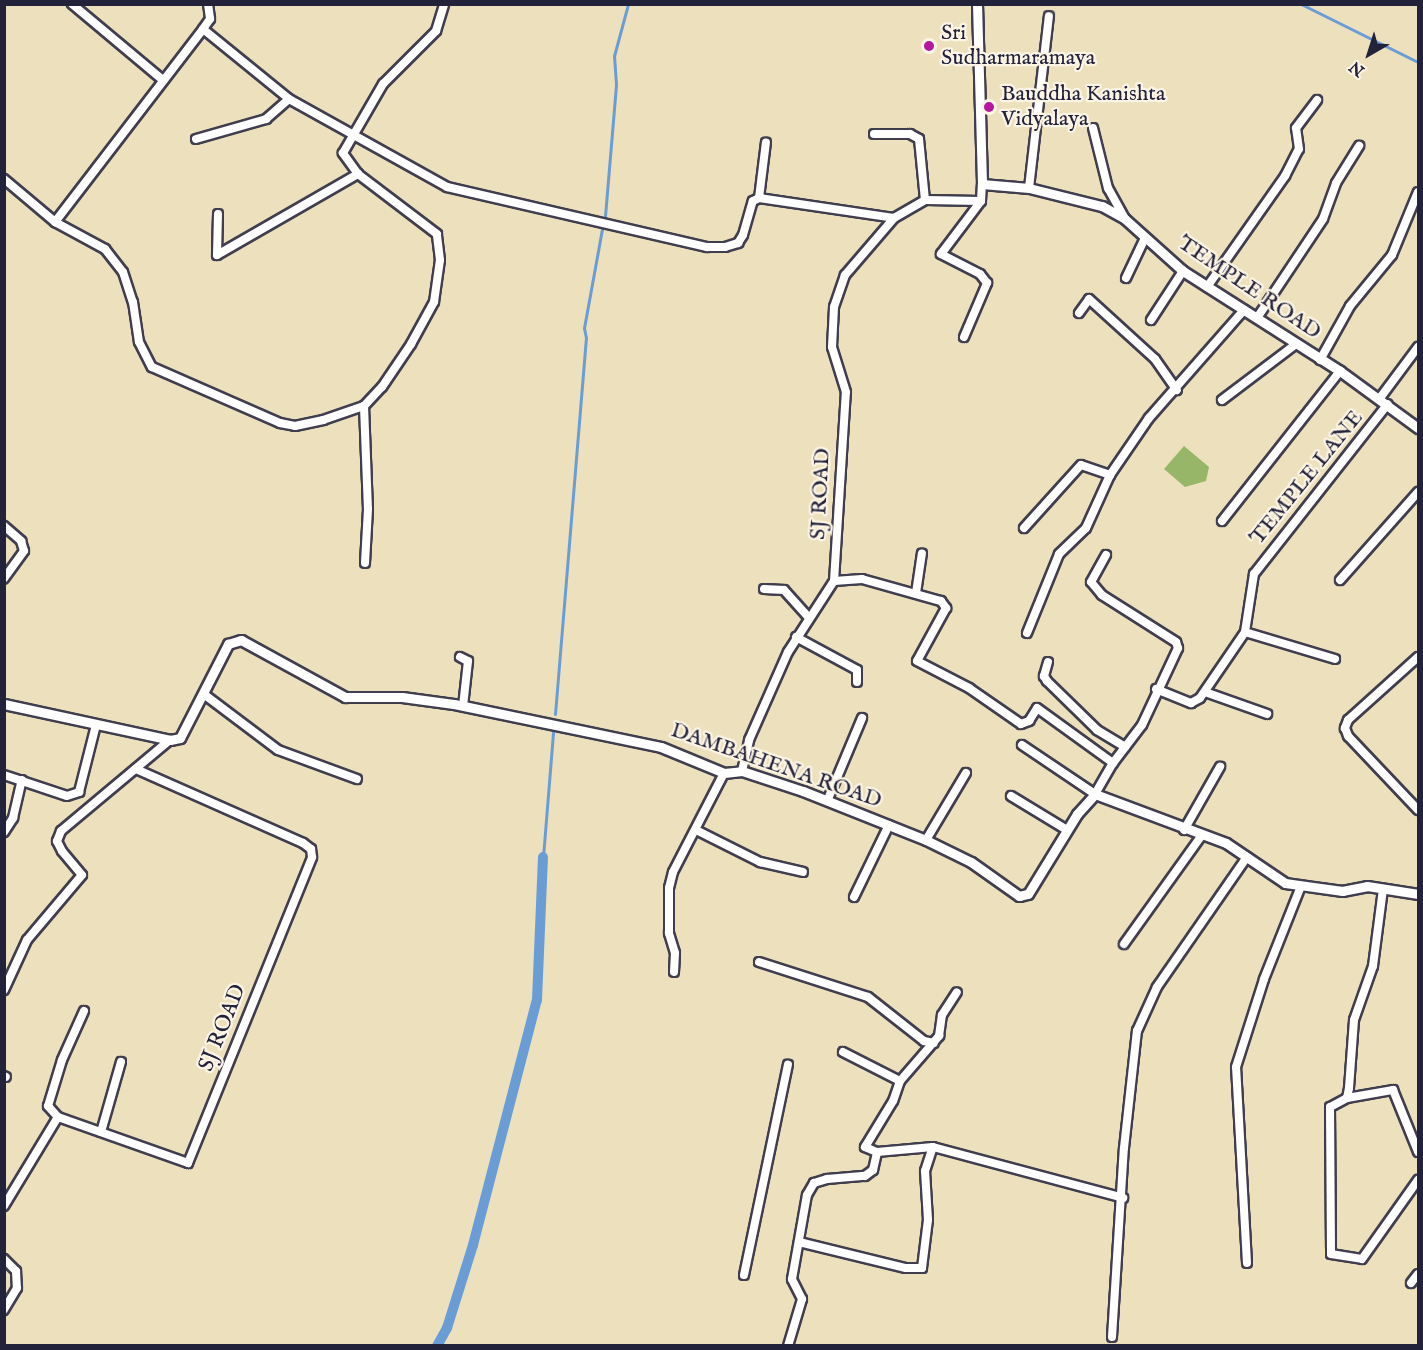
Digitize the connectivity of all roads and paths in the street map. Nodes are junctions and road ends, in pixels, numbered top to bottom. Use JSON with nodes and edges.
{"nodes":[{"id":1,"x":72,"y":4,"type":"edge"},
{"id":2,"x":208,"y":4,"type":"edge"},
{"id":3,"x":444,"y":4,"type":"edge"},
{"id":4,"x":977,"y":4,"type":"edge"},
{"id":5,"x":1049,"y":16,"type":"dead end"},
{"id":6,"x":203,"y":29,"type":"junction"},
{"id":7,"x":163,"y":80,"type":"junction"},
{"id":8,"x":289,"y":99,"type":"junction"},
{"id":9,"x":1317,"y":100,"type":"dead end"},
{"id":10,"x":1093,"y":128,"type":"dead end"},
{"id":11,"x":353,"y":132,"type":"junction"},
{"id":12,"x":874,"y":134,"type":"dead end"},
{"id":13,"x":196,"y":139,"type":"dead end"},
{"id":14,"x":766,"y":142,"type":"dead end"},
{"id":15,"x":1359,"y":146,"type":"dead end"},
{"id":16,"x":358,"y":174,"type":"junction"},
{"id":17,"x":4,"y":179,"type":"edge"},
{"id":18,"x":982,"y":184,"type":"junction"},
{"id":19,"x":1029,"y":188,"type":"junction"},
{"id":20,"x":1419,"y":192,"type":"edge"},
{"id":21,"x":759,"y":198,"type":"junction"},
{"id":22,"x":925,"y":200,"type":"junction"},
{"id":23,"x":981,"y":201,"type":"junction"},
{"id":24,"x":218,"y":214,"type":"dead end"},
{"id":25,"x":894,"y":219,"type":"junction"},
{"id":26,"x":1125,"y":219,"type":"junction"},
{"id":27,"x":55,"y":222,"type":"junction"},
{"id":28,"x":1145,"y":238,"type":"junction"},
{"id":29,"x":1183,"y":271,"type":"junction"},
{"id":30,"x":1126,"y":278,"type":"dead end"},
{"id":31,"x":1207,"y":287,"type":"junction"},
{"id":32,"x":1244,"y":310,"type":"junction"},
{"id":33,"x":1079,"y":313,"type":"dead end"},
{"id":34,"x":1257,"y":318,"type":"junction"},
{"id":35,"x":1150,"y":320,"type":"dead end"},
{"id":36,"x":964,"y":337,"type":"dead end"},
{"id":37,"x":1296,"y":344,"type":"junction"},
{"id":38,"x":1419,"y":346,"type":"edge"},
{"id":39,"x":1320,"y":360,"type":"junction"},
{"id":40,"x":1340,"y":371,"type":"junction"},
{"id":41,"x":1177,"y":390,"type":"junction"},
{"id":42,"x":1380,"y":398,"type":"junction"},
{"id":43,"x":1222,"y":400,"type":"dead end"},
{"id":44,"x":1388,"y":404,"type":"junction"},
{"id":45,"x":364,"y":406,"type":"junction"},
{"id":46,"x":1419,"y":428,"type":"edge"},
{"id":47,"x":1110,"y":475,"type":"junction"},
{"id":48,"x":1419,"y":492,"type":"edge"},
{"id":49,"x":1222,"y":521,"type":"dead end"},
{"id":50,"x":4,"y":526,"type":"edge"},
{"id":51,"x":1024,"y":528,"type":"dead end"},
{"id":52,"x":922,"y":553,"type":"dead end"},
{"id":53,"x":1106,"y":555,"type":"dead end"},
{"id":54,"x":365,"y":563,"type":"dead end"},
{"id":55,"x":4,"y":579,"type":"edge"},
{"id":56,"x":1340,"y":580,"type":"dead end"},
{"id":57,"x":834,"y":581,"type":"junction"},
{"id":58,"x":764,"y":589,"type":"dead end"},
{"id":59,"x":916,"y":593,"type":"junction"},
{"id":60,"x":808,"y":617,"type":"junction"},
{"id":61,"x":1245,"y":632,"type":"junction"},
{"id":62,"x":1027,"y":633,"type":"dead end"},
{"id":63,"x":796,"y":637,"type":"junction"},
{"id":64,"x":460,"y":657,"type":"dead end"},
{"id":65,"x":1419,"y":657,"type":"edge"},
{"id":66,"x":1335,"y":659,"type":"dead end"},
{"id":67,"x":1048,"y":662,"type":"dead end"},
{"id":68,"x":857,"y":682,"type":"dead end"},
{"id":69,"x":1156,"y":689,"type":"junction"},
{"id":70,"x":1205,"y":692,"type":"junction"},
{"id":71,"x":205,"y":695,"type":"junction"},
{"id":72,"x":4,"y":704,"type":"edge"},
{"id":73,"x":463,"y":706,"type":"junction"},
{"id":74,"x":1267,"y":714,"type":"dead end"},
{"id":75,"x":862,"y":718,"type":"dead end"},
{"id":76,"x":96,"y":725,"type":"junction"},
{"id":77,"x":170,"y":740,"type":"junction"},
{"id":78,"x":1022,"y":745,"type":"dead end"},
{"id":79,"x":1125,"y":747,"type":"junction"},
{"id":80,"x":1113,"y":763,"type":"junction"},
{"id":81,"x":1221,"y":767,"type":"dead end"},
{"id":82,"x":136,"y":769,"type":"junction"},
{"id":83,"x":742,"y":771,"type":"junction"},
{"id":84,"x":724,"y":773,"type":"junction"},
{"id":85,"x":966,"y":773,"type":"dead end"},
{"id":86,"x":4,"y":775,"type":"edge"},
{"id":87,"x":357,"y":779,"type":"dead end"},
{"id":88,"x":21,"y":780,"type":"junction"},
{"id":89,"x":1095,"y":794,"type":"junction"},
{"id":90,"x":1011,"y":796,"type":"dead end"},
{"id":91,"x":828,"y":799,"type":"junction"},
{"id":92,"x":1419,"y":810,"type":"edge"},
{"id":93,"x":889,"y":825,"type":"junction"},
{"id":94,"x":696,"y":830,"type":"junction"},
{"id":95,"x":1067,"y":830,"type":"junction"},
{"id":96,"x":1184,"y":830,"type":"junction"},
{"id":97,"x":4,"y":832,"type":"edge"},
{"id":98,"x":1202,"y":836,"type":"junction"},
{"id":99,"x":926,"y":840,"type":"junction"},
{"id":100,"x":1247,"y":857,"type":"junction"},
{"id":101,"x":803,"y":872,"type":"dead end"},
{"id":102,"x":1301,"y":886,"type":"junction"},
{"id":103,"x":1383,"y":889,"type":"junction"},
{"id":104,"x":1419,"y":894,"type":"edge"},
{"id":105,"x":854,"y":897,"type":"dead end"},
{"id":106,"x":1124,"y":944,"type":"dead end"},
{"id":107,"x":759,"y":962,"type":"dead end"},
{"id":108,"x":674,"y":972,"type":"dead end"},
{"id":109,"x":4,"y":990,"type":"edge"},
{"id":110,"x":957,"y":992,"type":"dead end"},
{"id":111,"x":84,"y":1011,"type":"dead end"},
{"id":112,"x":934,"y":1043,"type":"junction"},
{"id":113,"x":843,"y":1052,"type":"dead end"},
{"id":114,"x":122,"y":1062,"type":"dead end"},
{"id":115,"x":788,"y":1065,"type":"dead end"},
{"id":116,"x":900,"y":1081,"type":"junction"},
{"id":117,"x":1347,"y":1098,"type":"junction"},
{"id":118,"x":58,"y":1117,"type":"junction"},
{"id":119,"x":100,"y":1132,"type":"junction"},
{"id":120,"x":933,"y":1147,"type":"junction"},
{"id":121,"x":877,"y":1152,"type":"junction"},
{"id":122,"x":1419,"y":1152,"type":"edge"},
{"id":123,"x":1419,"y":1180,"type":"edge"},
{"id":124,"x":1123,"y":1198,"type":"junction"},
{"id":125,"x":4,"y":1206,"type":"edge"},
{"id":126,"x":799,"y":1242,"type":"junction"},
{"id":127,"x":4,"y":1259,"type":"edge"},
{"id":128,"x":1247,"y":1263,"type":"dead end"},
{"id":129,"x":1419,"y":1274,"type":"edge"},
{"id":130,"x":744,"y":1275,"type":"dead end"},
{"id":131,"x":1411,"y":1283,"type":"dead end"},
{"id":132,"x":4,"y":1310,"type":"edge"},
{"id":133,"x":1112,"y":1337,"type":"dead end"},
{"id":134,"x":788,"y":1346,"type":"edge"}],
"edges":[{"from":1,"to":7,"type":"street"},
{"from":2,"to":6,"type":"street"},
{"from":3,"to":11,"type":"street"},
{"from":4,"to":18,"type":"street"},
{"from":5,"to":19,"type":"street"},
{"from":6,"to":7,"type":"street"},
{"from":6,"to":8,"type":"street"},
{"from":7,"to":27,"type":"street"},
{"from":8,"to":11,"type":"street"},
{"from":8,"to":13,"type":"street"},
{"from":9,"to":31,"type":"street"},
{"from":10,"to":26,"type":"street"},
{"from":11,"to":16,"type":"street"},
{"from":11,"to":21,"type":"street"},
{"from":12,"to":22,"type":"street"},
{"from":14,"to":21,"type":"street"},
{"from":15,"to":34,"type":"street"},
{"from":16,"to":24,"type":"street"},
{"from":16,"to":45,"type":"street"},
{"from":17,"to":27,"type":"street"},
{"from":18,"to":19,"type":"street","name":"TEMPLE ROAD"},
{"from":18,"to":23,"type":"street"},
{"from":19,"to":26,"type":"street","name":"TEMPLE ROAD"},
{"from":20,"to":39,"type":"street"},
{"from":21,"to":25,"type":"street"},
{"from":22,"to":23,"type":"street"},
{"from":22,"to":25,"type":"street","name":"SJ ROAD"},
{"from":23,"to":36,"type":"street"},
{"from":25,"to":57,"type":"street","name":"SJ ROAD"},
{"from":26,"to":28,"type":"street","name":"TEMPLE ROAD"},
{"from":27,"to":45,"type":"street"},
{"from":28,"to":29,"type":"street","name":"TEMPLE ROAD"},
{"from":28,"to":30,"type":"street"},
{"from":29,"to":31,"type":"street","name":"TEMPLE ROAD"},
{"from":29,"to":35,"type":"street"},
{"from":31,"to":32,"type":"street","name":"TEMPLE ROAD"},
{"from":32,"to":34,"type":"street","name":"TEMPLE ROAD"},
{"from":32,"to":41,"type":"street"},
{"from":33,"to":41,"type":"street"},
{"from":34,"to":37,"type":"street","name":"TEMPLE ROAD"},
{"from":37,"to":39,"type":"street","name":"TEMPLE ROAD"},
{"from":37,"to":43,"type":"street"},
{"from":38,"to":42,"type":"street"},
{"from":39,"to":40,"type":"street","name":"TEMPLE ROAD"},
{"from":40,"to":42,"type":"street","name":"TEMPLE ROAD"},
{"from":40,"to":49,"type":"street"},
{"from":41,"to":47,"type":"street"},
{"from":42,"to":44,"type":"street","name":"TEMPLE ROAD"},
{"from":44,"to":46,"type":"street","name":"TEMPLE ROAD"},
{"from":44,"to":61,"type":"street","name":"TEMPLE LANE"},
{"from":45,"to":54,"type":"street"},
{"from":47,"to":51,"type":"street"},
{"from":47,"to":62,"type":"street"},
{"from":48,"to":56,"type":"street"},
{"from":50,"to":55,"type":"street"},
{"from":52,"to":59,"type":"street"},
{"from":53,"to":69,"type":"street"},
{"from":57,"to":59,"type":"street"},
{"from":57,"to":60,"type":"street"},
{"from":58,"to":60,"type":"street"},
{"from":59,"to":80,"type":"street"},
{"from":60,"to":63,"type":"street"},
{"from":61,"to":66,"type":"street"},
{"from":61,"to":70,"type":"street"},
{"from":63,"to":68,"type":"street"},
{"from":63,"to":83,"type":"street"},
{"from":64,"to":73,"type":"street"},
{"from":65,"to":92,"type":"street"},
{"from":67,"to":79,"type":"street"},
{"from":69,"to":70,"type":"street"},
{"from":69,"to":79,"type":"street"},
{"from":70,"to":74,"type":"street"},
{"from":71,"to":73,"type":"street","name":"DAMBAHENA ROAD"},
{"from":71,"to":77,"type":"street","name":"DAMBAHENA ROAD"},
{"from":71,"to":87,"type":"street"},
{"from":72,"to":76,"type":"street"},
{"from":73,"to":84,"type":"street","name":"DAMBAHENA ROAD"},
{"from":75,"to":91,"type":"street"},
{"from":76,"to":77,"type":"street"},
{"from":76,"to":88,"type":"street"},
{"from":77,"to":82,"type":"street"},
{"from":78,"to":89,"type":"street"},
{"from":79,"to":80,"type":"street"},
{"from":80,"to":89,"type":"street"},
{"from":81,"to":96,"type":"street"},
{"from":82,"to":109,"type":"street"},
{"from":82,"to":119,"type":"street","name":"SJ ROAD"},
{"from":83,"to":84,"type":"street","name":"DAMBAHENA ROAD"},
{"from":83,"to":91,"type":"street","name":"DAMBAHENA ROAD"},
{"from":84,"to":94,"type":"street"},
{"from":85,"to":99,"type":"street"},
{"from":86,"to":88,"type":"street"},
{"from":88,"to":97,"type":"street"},
{"from":89,"to":95,"type":"street","name":"DAMBAHENA ROAD"},
{"from":89,"to":96,"type":"street"},
{"from":90,"to":95,"type":"street"},
{"from":91,"to":93,"type":"street","name":"DAMBAHENA ROAD"},
{"from":93,"to":99,"type":"street","name":"DAMBAHENA ROAD"},
{"from":93,"to":105,"type":"street"},
{"from":94,"to":101,"type":"street"},
{"from":94,"to":108,"type":"street"},
{"from":95,"to":99,"type":"street","name":"DAMBAHENA ROAD"},
{"from":96,"to":98,"type":"street"},
{"from":98,"to":100,"type":"street"},
{"from":98,"to":106,"type":"street"},
{"from":100,"to":102,"type":"street"},
{"from":100,"to":124,"type":"street"},
{"from":102,"to":103,"type":"street"},
{"from":102,"to":128,"type":"street"},
{"from":103,"to":104,"type":"street"},
{"from":103,"to":117,"type":"street"},
{"from":107,"to":112,"type":"street"},
{"from":110,"to":112,"type":"street"},
{"from":111,"to":118,"type":"street"},
{"from":112,"to":116,"type":"street"},
{"from":113,"to":116,"type":"street"},
{"from":114,"to":119,"type":"street"},
{"from":115,"to":130,"type":"street"},
{"from":116,"to":121,"type":"street"},
{"from":117,"to":122,"type":"street"},
{"from":117,"to":123,"type":"street"},
{"from":118,"to":119,"type":"street","name":"SJ ROAD"},
{"from":118,"to":125,"type":"street"},
{"from":120,"to":121,"type":"street"},
{"from":120,"to":124,"type":"street"},
{"from":120,"to":126,"type":"street"},
{"from":121,"to":126,"type":"street"},
{"from":124,"to":133,"type":"street"},
{"from":126,"to":134,"type":"street"},
{"from":127,"to":132,"type":"street"},
{"from":129,"to":131,"type":"street"}]}
